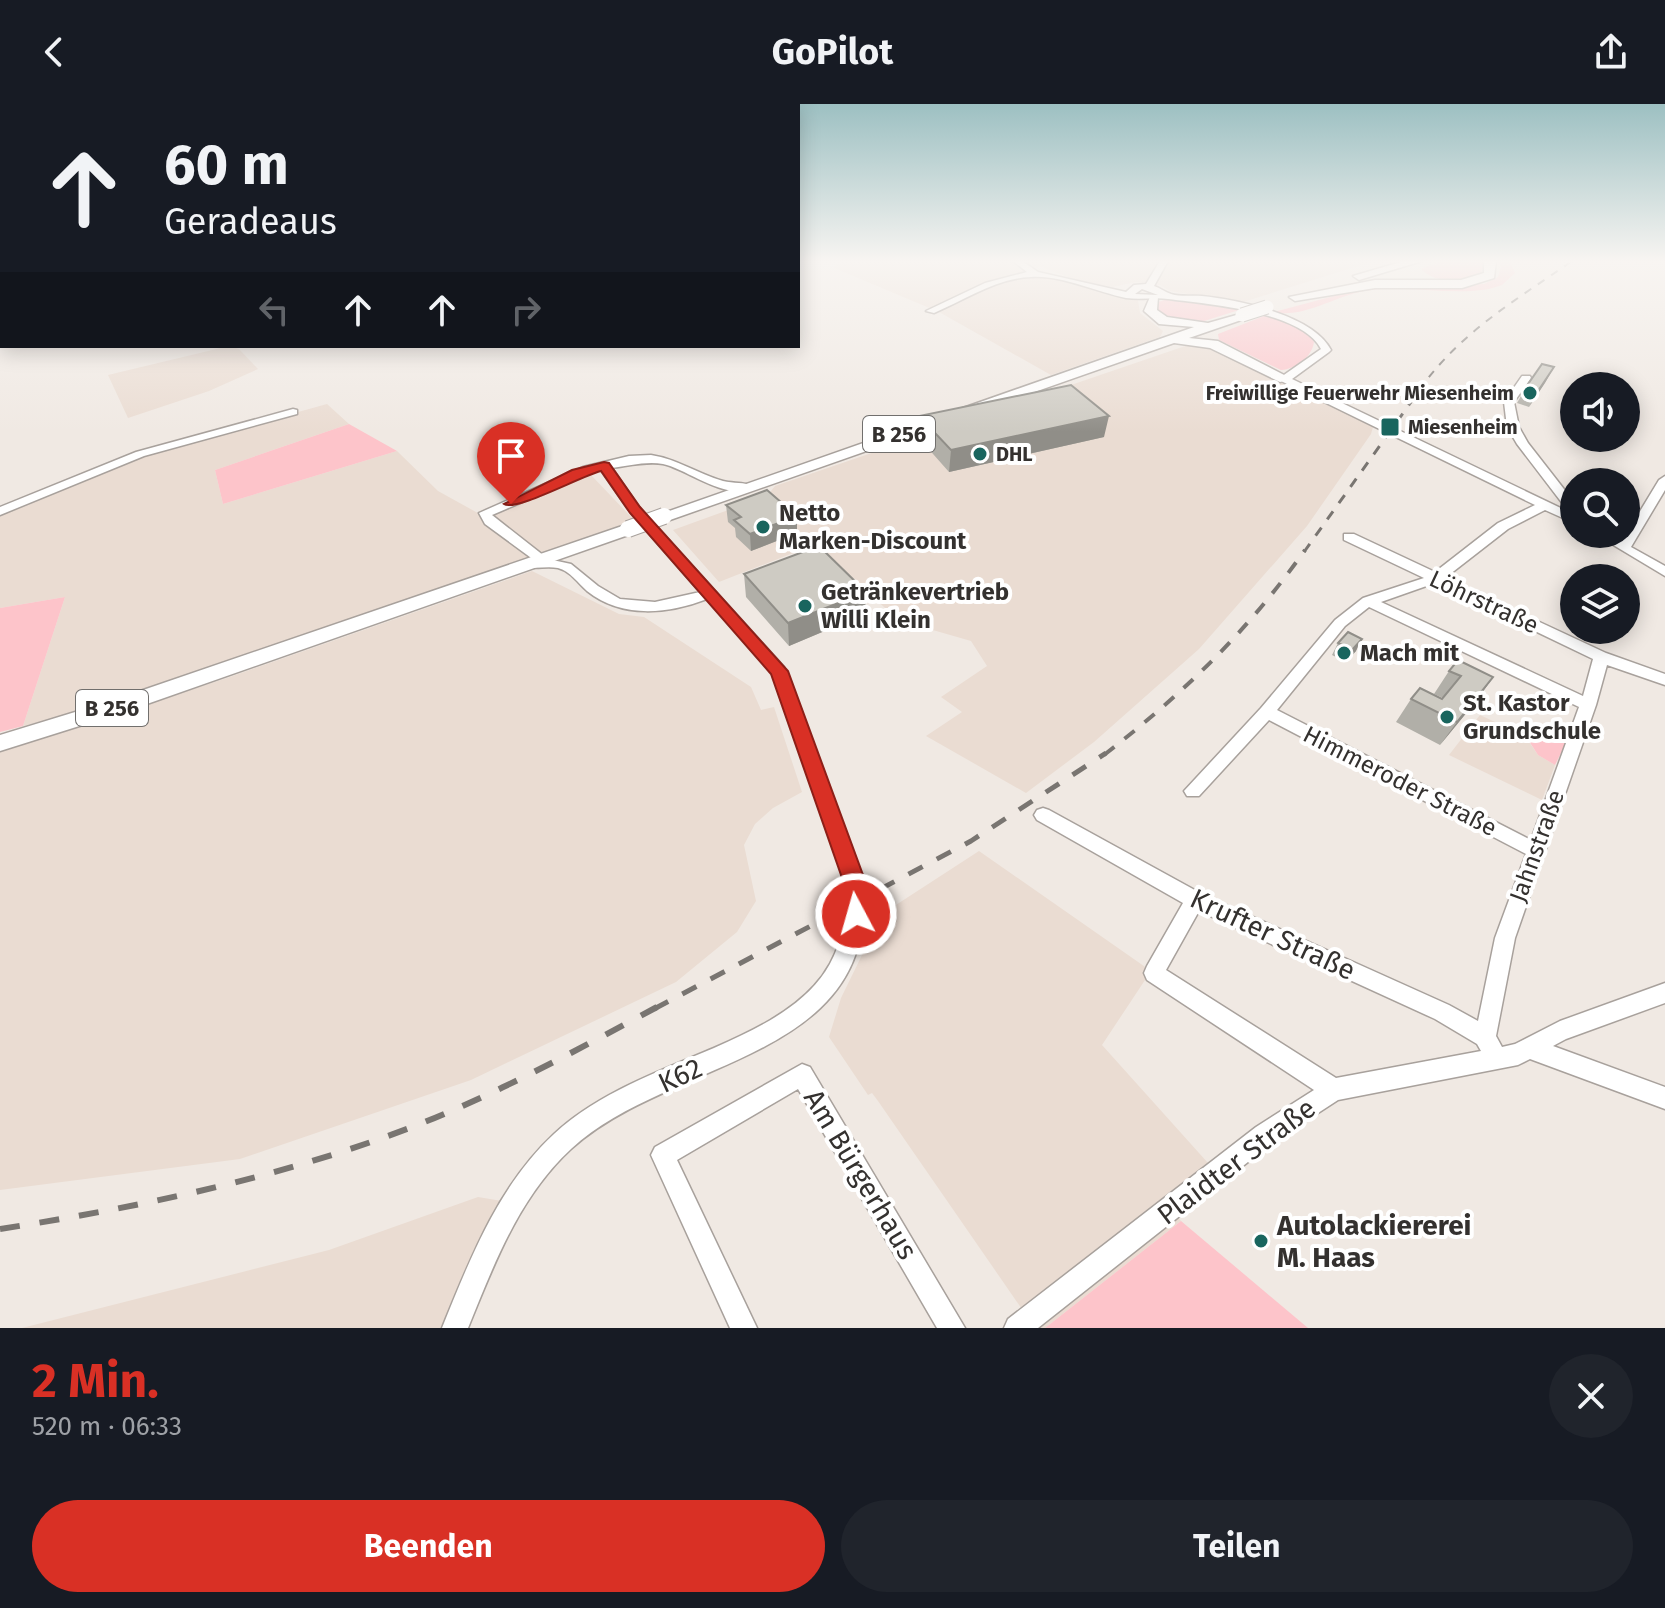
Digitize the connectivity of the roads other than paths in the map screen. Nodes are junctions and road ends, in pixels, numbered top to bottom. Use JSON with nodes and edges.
{"nodes":[{"id":1,"x":1149,"y":318,"type":"edge"},
{"id":2,"x":1157,"y":318,"type":"edge"},
{"id":3,"x":1233,"y":318,"type":"edge"},
{"id":4,"x":1273,"y":318,"type":"edge"},
{"id":5,"x":1220,"y":323,"type":"junction"},
{"id":6,"x":1158,"y":344,"type":"junction"},
{"id":7,"x":1213,"y":344,"type":"junction"},
{"id":8,"x":1297,"y":373,"type":"junction"},
{"id":9,"x":1526,"y":378,"type":"dead end"},
{"id":10,"x":293,"y":412,"type":"dead end"},
{"id":11,"x":1354,"y":413,"type":"junction"},
{"id":12,"x":651,"y":459,"type":"junction"},
{"id":13,"x":630,"y":464,"type":"junction"},
{"id":14,"x":604,"y":466,"type":"junction"},
{"id":15,"x":698,"y":477,"type":"junction"},
{"id":16,"x":1665,"y":480,"type":"edge"},
{"id":17,"x":614,"y":481,"type":"junction"},
{"id":18,"x":747,"y":487,"type":"junction"},
{"id":19,"x":1560,"y":491,"type":"edge"},
{"id":20,"x":1545,"y":505,"type":"junction"},
{"id":21,"x":692,"y":506,"type":"junction"},
{"id":22,"x":0,"y":511,"type":"edge"},
{"id":23,"x":1560,"y":512,"type":"edge"},
{"id":24,"x":1640,"y":521,"type":"edge"},
{"id":25,"x":1349,"y":537,"type":"dead end"},
{"id":26,"x":586,"y":543,"type":"junction"},
{"id":27,"x":1624,"y":548,"type":"edge"},
{"id":28,"x":531,"y":562,"type":"junction"},
{"id":29,"x":684,"y":567,"type":"junction"},
{"id":30,"x":1665,"y":572,"type":"edge"},
{"id":31,"x":580,"y":574,"type":"junction"},
{"id":32,"x":1435,"y":579,"type":"junction"},
{"id":33,"x":708,"y":594,"type":"junction"},
{"id":34,"x":674,"y":598,"type":"junction"},
{"id":35,"x":1368,"y":601,"type":"junction"},
{"id":36,"x":655,"y":606,"type":"junction"},
{"id":37,"x":1601,"y":657,"type":"junction"},
{"id":38,"x":1665,"y":680,"type":"edge"},
{"id":39,"x":1588,"y":705,"type":"junction"},
{"id":40,"x":1267,"y":712,"type":"junction"},
{"id":41,"x":0,"y":743,"type":"edge"},
{"id":42,"x":1193,"y":791,"type":"dead end"},
{"id":43,"x":1043,"y":815,"type":"dead end"},
{"id":44,"x":1534,"y":850,"type":"junction"},
{"id":45,"x":1195,"y":900,"type":"junction"},
{"id":46,"x":1665,"y":993,"type":"edge"},
{"id":47,"x":1490,"y":1048,"type":"junction"},
{"id":48,"x":1532,"y":1049,"type":"junction"},
{"id":49,"x":1334,"y":1090,"type":"junction"},
{"id":50,"x":1665,"y":1098,"type":"edge"},
{"id":51,"x":455,"y":1328,"type":"edge"},
{"id":52,"x":744,"y":1328,"type":"edge"},
{"id":53,"x":952,"y":1328,"type":"edge"},
{"id":54,"x":1017,"y":1328,"type":"edge"}],
"edges":[{"from":1,"to":6,"type":"main road"},
{"from":2,"to":5,"type":"main road"},
{"from":3,"to":5,"type":"main road","number":"B 256","bridge":true},
{"from":4,"to":8,"type":"street"},
{"from":5,"to":6,"type":"main road","number":"B 256"},
{"from":5,"to":7,"type":"main road"},
{"from":6,"to":7,"type":"main road"},
{"from":6,"to":18,"type":"main road","number":"B 256"},
{"from":7,"to":8,"type":"main road"},
{"from":8,"to":11,"type":"street"},
{"from":8,"to":11,"type":"street"},
{"from":9,"to":19,"type":"street"},
{"from":10,"to":22,"type":"street"},
{"from":11,"to":20,"type":"street"},
{"from":12,"to":13,"type":"street"},
{"from":12,"to":14,"type":"street"},
{"from":12,"to":15,"type":"street"},
{"from":13,"to":14,"type":"street"},
{"from":13,"to":17,"type":"street"},
{"from":14,"to":17,"type":"street","name":"K62"},
{"from":14,"to":28,"type":"street"},
{"from":15,"to":18,"type":"street"},
{"from":15,"to":21,"type":"street"},
{"from":16,"to":24,"type":"street"},
{"from":17,"to":29,"type":"street","name":"K62"},
{"from":18,"to":21,"type":"main road","number":"B 256"},
{"from":20,"to":23,"type":"street"},
{"from":20,"to":32,"type":"street"},
{"from":21,"to":26,"type":"main road","number":"B 256","bridge":true},
{"from":25,"to":32,"type":"street","name":"Löhrstraße"},
{"from":26,"to":28,"type":"main road","number":"B 256"},
{"from":26,"to":31,"type":"street"},
{"from":27,"to":30,"type":"street"},
{"from":28,"to":31,"type":"street"},
{"from":28,"to":41,"type":"main road","number":"B 256"},
{"from":29,"to":33,"type":"street","name":"K62"},
{"from":29,"to":34,"type":"street"},
{"from":31,"to":36,"type":"street"},
{"from":32,"to":35,"type":"street"},
{"from":32,"to":37,"type":"street","name":"Löhrstraße"},
{"from":33,"to":34,"type":"street"},
{"from":33,"to":36,"type":"street"},
{"from":33,"to":51,"type":"street","name":"K62"},
{"from":34,"to":36,"type":"street"},
{"from":35,"to":39,"type":"street"},
{"from":35,"to":40,"type":"street"},
{"from":37,"to":38,"type":"street","name":"Löhrstraße"},
{"from":37,"to":39,"type":"street","name":"Jahnstraße"},
{"from":39,"to":44,"type":"street","name":"Jahnstraße"},
{"from":40,"to":42,"type":"street"},
{"from":40,"to":44,"type":"street","name":"Himmeroder Straße"},
{"from":43,"to":45,"type":"street","name":"Krufter Straße"},
{"from":44,"to":47,"type":"street","name":"Jahnstraße"},
{"from":45,"to":47,"type":"street","name":"Krufter Straße"},
{"from":45,"to":49,"type":"street"},
{"from":46,"to":48,"type":"street","name":"Plaidter Straße"},
{"from":47,"to":48,"type":"street","name":"Plaidter Straße"},
{"from":47,"to":49,"type":"street","name":"Plaidter Straße"},
{"from":48,"to":50,"type":"street"},
{"from":49,"to":54,"type":"street","name":"Plaidter Straße"},
{"from":52,"to":53,"type":"street","name":"Am Bürgerhaus"}]}
